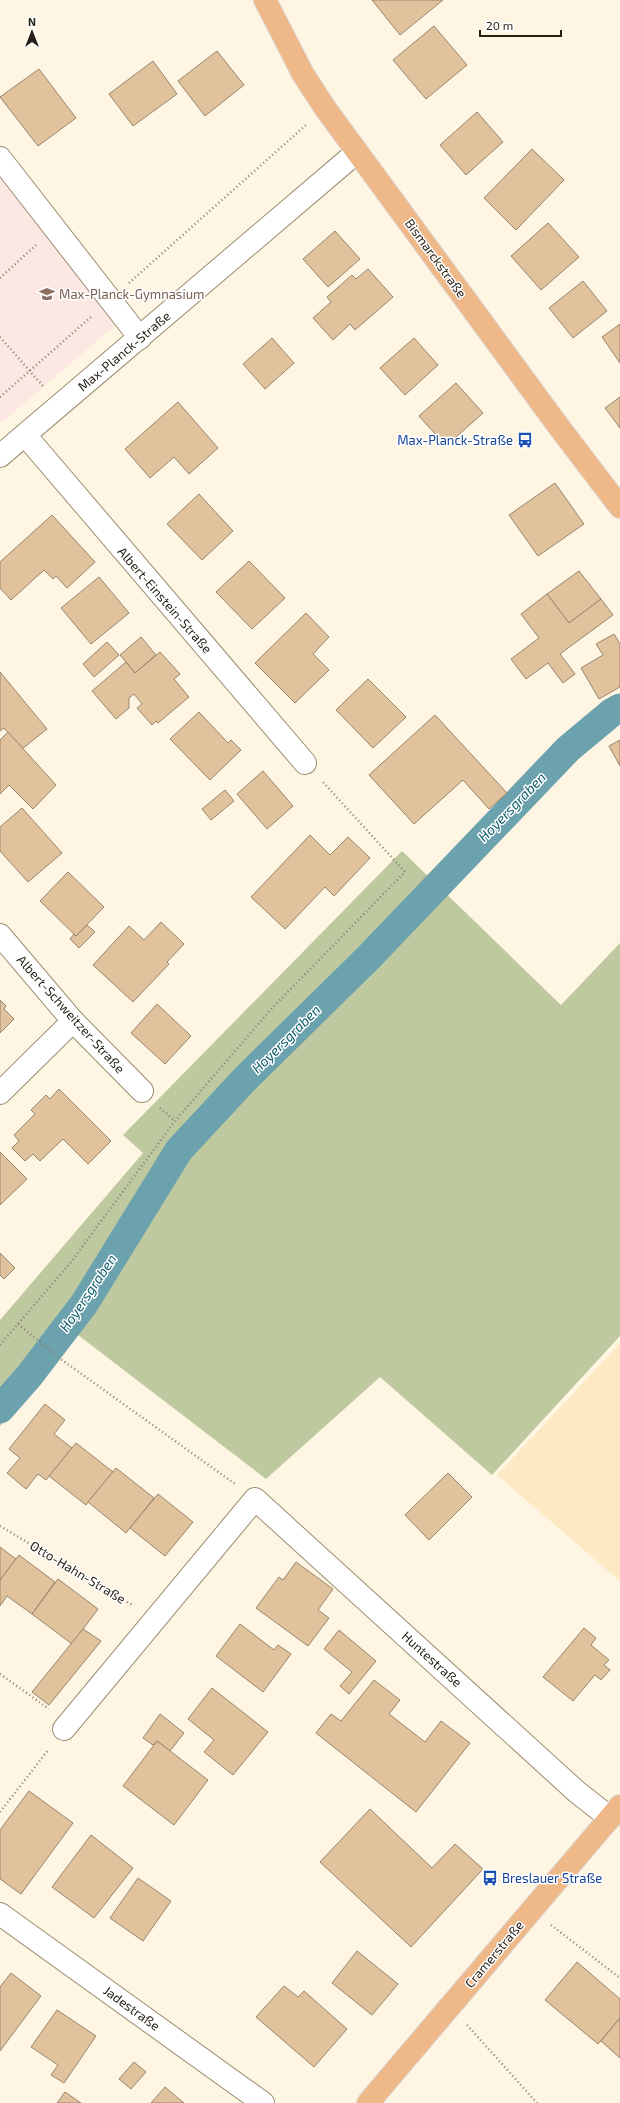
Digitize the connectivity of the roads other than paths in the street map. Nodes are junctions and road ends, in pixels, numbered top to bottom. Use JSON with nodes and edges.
{"nodes":[{"id":1,"x":265,"y":0,"type":"edge"},
{"id":2,"x":357,"y":152,"type":"junction"},
{"id":3,"x":0,"y":158,"type":"edge"},
{"id":4,"x":140,"y":338,"type":"junction"},
{"id":5,"x":25,"y":435,"type":"junction"},
{"id":6,"x":0,"y":456,"type":"edge"},
{"id":7,"x":620,"y":507,"type":"edge"},
{"id":8,"x":305,"y":763,"type":"road end"},
{"id":9,"x":0,"y":935,"type":"edge"},
{"id":10,"x":73,"y":1021,"type":"junction"},
{"id":11,"x":142,"y":1091,"type":"dead end"},
{"id":12,"x":0,"y":1093,"type":"edge"},
{"id":13,"x":66,"y":1726,"type":"road end"},
{"id":14,"x":615,"y":1812,"type":"edge"},
{"id":15,"x":0,"y":1914,"type":"edge"},
{"id":16,"x":263,"y":2103,"type":"edge"},
{"id":17,"x":368,"y":2103,"type":"edge"}],
"edges":[{"from":1,"to":2,"type":"main road","name":"Bismarckstraße"},
{"from":2,"to":4,"type":"street","name":"Max-Planck-Straße"},
{"from":2,"to":7,"type":"main road","name":"Bismarckstraße"},
{"from":3,"to":4,"type":"street"},
{"from":4,"to":5,"type":"street","name":"Max-Planck-Straße"},
{"from":5,"to":6,"type":"street","name":"Max-Planck-Straße"},
{"from":5,"to":8,"type":"street","name":"Albert-Einstein-Straße"},
{"from":9,"to":10,"type":"street","name":"Albert-Schweitzer-Straße"},
{"from":10,"to":11,"type":"street","name":"Albert-Schweitzer-Straße"},
{"from":10,"to":12,"type":"street"},
{"from":13,"to":14,"type":"street","name":"Huntestraße"},
{"from":14,"to":17,"type":"main road","name":"Cramerstraße"},
{"from":15,"to":16,"type":"street","name":"Jadestraße"}]}
